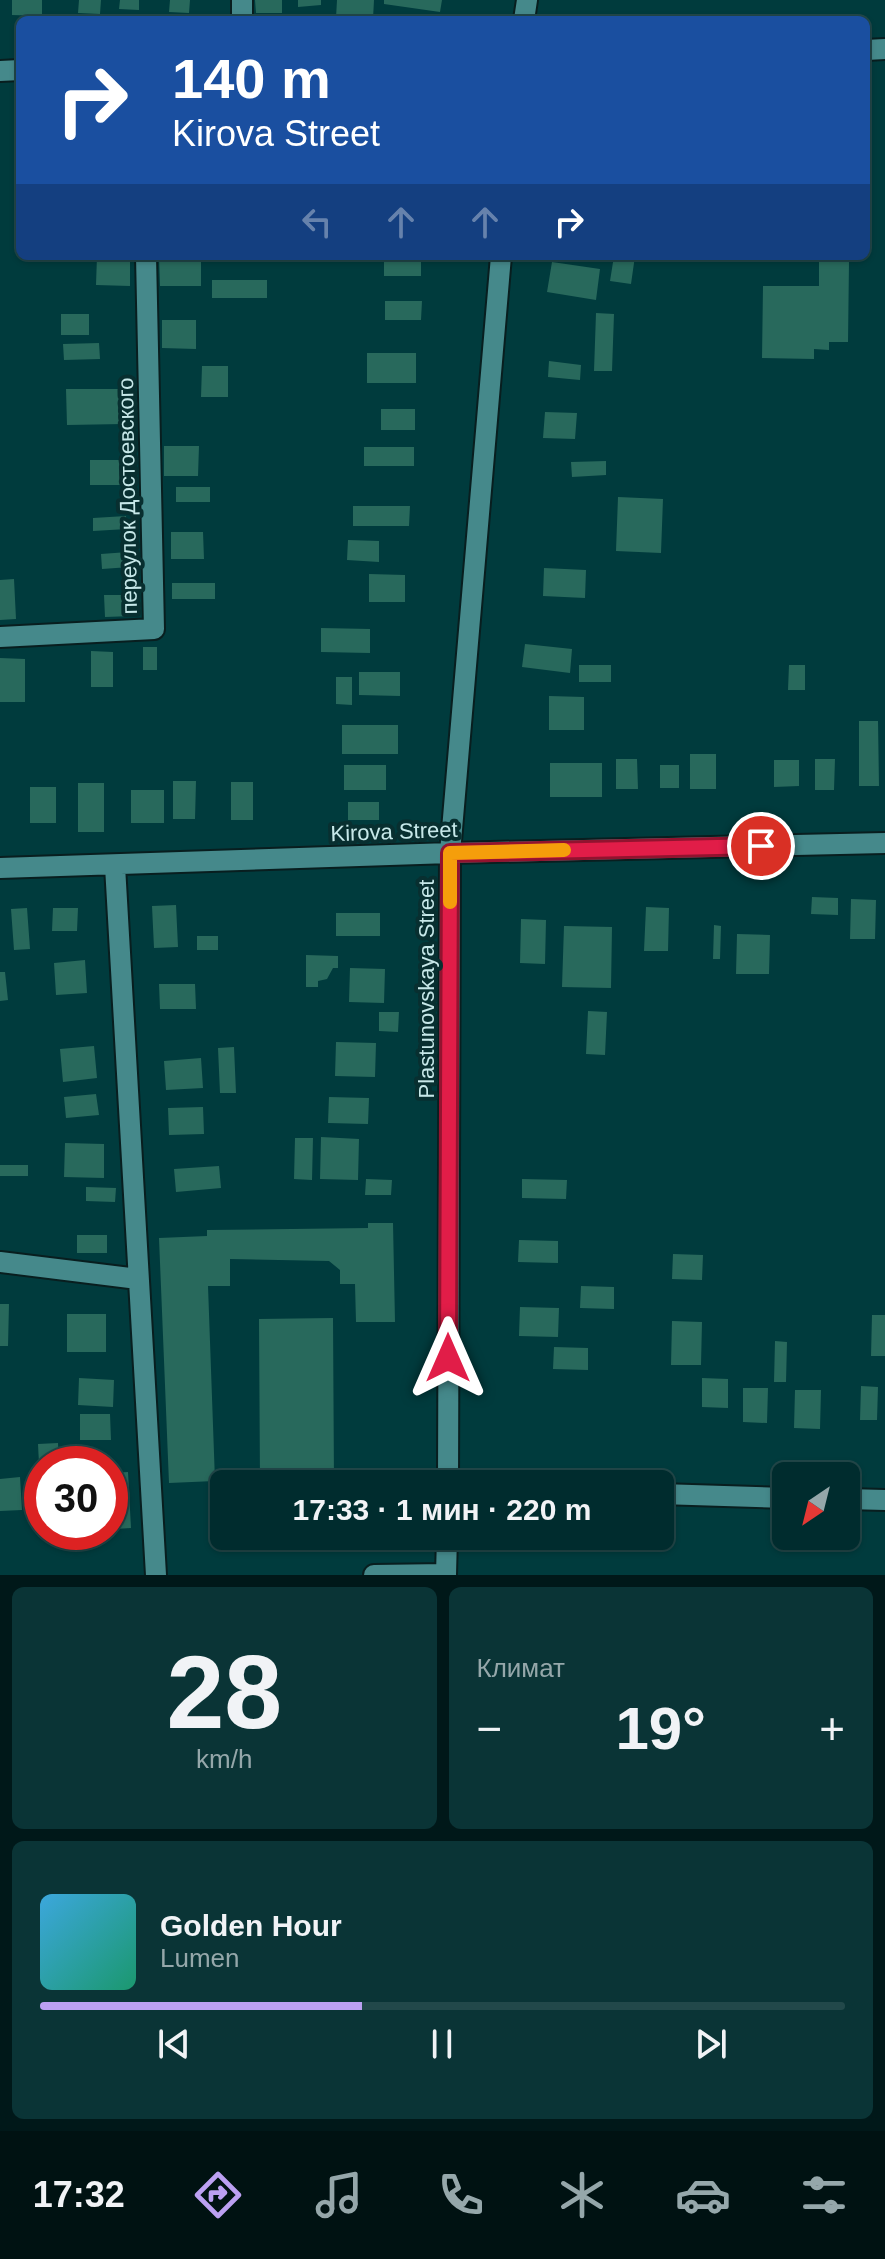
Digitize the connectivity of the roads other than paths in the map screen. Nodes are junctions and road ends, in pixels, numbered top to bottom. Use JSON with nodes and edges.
{"nodes":[{"id":1,"x":146,"y":260,"type":"edge"},
{"id":2,"x":501,"y":260,"type":"edge"},
{"id":3,"x":0,"y":637,"type":"edge"},
{"id":4,"x":885,"y":843,"type":"edge"},
{"id":5,"x":450,"y":853,"type":"junction"},
{"id":6,"x":115,"y":866,"type":"junction"},
{"id":7,"x":0,"y":868,"type":"edge"},
{"id":8,"x":0,"y":1262,"type":"edge"},
{"id":9,"x":138,"y":1279,"type":"junction"},
{"id":10,"x":448,"y":1470,"type":"edge"},
{"id":11,"x":674,"y":1494,"type":"edge"},
{"id":12,"x":772,"y":1498,"type":"edge"},
{"id":13,"x":860,"y":1499,"type":"edge"},
{"id":14,"x":885,"y":1500,"type":"edge"},
{"id":15,"x":447,"y":1550,"type":"edge"},
{"id":16,"x":156,"y":1575,"type":"edge"},
{"id":17,"x":374,"y":1575,"type":"edge"},
{"id":18,"x":446,"y":1575,"type":"edge"}],
"edges":[{"from":1,"to":3,"type":"street","name":"переулок Достоевского"},
{"from":2,"to":5,"type":"street","name":"Plastunovskaya Street"},
{"from":4,"to":5,"type":"street","name":"Kirova Street"},
{"from":5,"to":6,"type":"street","name":"Kirova Street"},
{"from":5,"to":10,"type":"street","name":"Plastunovskaya Street"},
{"from":6,"to":7,"type":"street","name":"Kirova Street"},
{"from":6,"to":9,"type":"street"},
{"from":8,"to":9,"type":"street"},
{"from":9,"to":16,"type":"street"},
{"from":11,"to":12,"type":"street"},
{"from":13,"to":14,"type":"street"},
{"from":15,"to":18,"type":"street"},
{"from":17,"to":18,"type":"street"}]}
